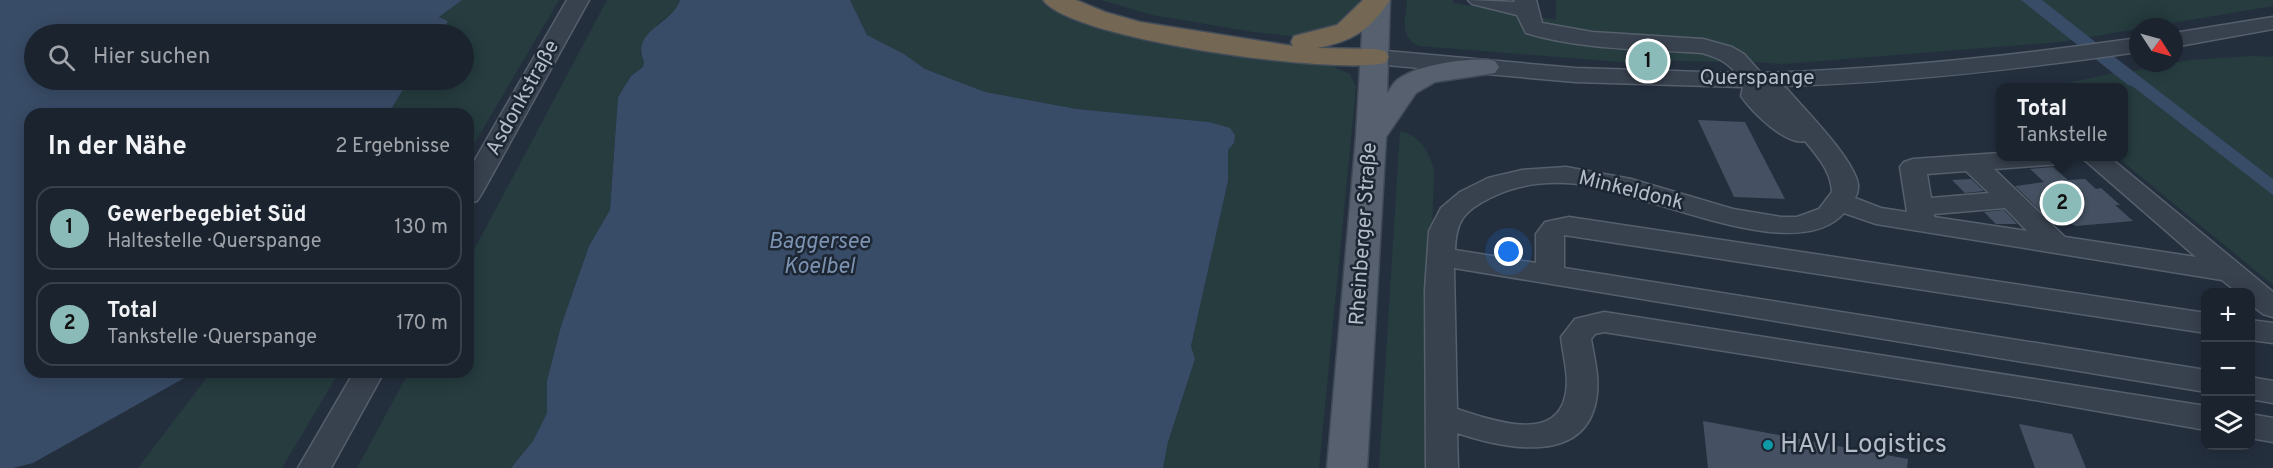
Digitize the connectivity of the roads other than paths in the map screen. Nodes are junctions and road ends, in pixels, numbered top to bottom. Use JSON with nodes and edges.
{"nodes":[{"id":1,"x":578,"y":0,"type":"edge"},
{"id":2,"x":1056,"y":0,"type":"edge"},
{"id":3,"x":1081,"y":0,"type":"edge"},
{"id":4,"x":1377,"y":0,"type":"edge"},
{"id":5,"x":1479,"y":0,"type":"edge"},
{"id":6,"x":1525,"y":5,"type":"edge"},
{"id":7,"x":2273,"y":23,"type":"edge"},
{"id":8,"x":2223,"y":32,"type":"junction"},
{"id":9,"x":2273,"y":38,"type":"edge"},
{"id":10,"x":2183,"y":39,"type":"edge"},
{"id":11,"x":1304,"y":42,"type":"junction"},
{"id":12,"x":2129,"y":47,"type":"edge"},
{"id":13,"x":1375,"y":57,"type":"junction"},
{"id":14,"x":1485,"y":67,"type":"junction"},
{"id":15,"x":1682,"y":78,"type":"junction"},
{"id":16,"x":1755,"y":80,"type":"junction"},
{"id":17,"x":1769,"y":113,"type":"junction"},
{"id":18,"x":1371,"y":137,"type":"junction"},
{"id":19,"x":1832,"y":158,"type":"junction"},
{"id":20,"x":1998,"y":161,"type":"edge"},
{"id":21,"x":2098,"y":161,"type":"edge"},
{"id":22,"x":1973,"y":163,"type":"junction"},
{"id":23,"x":474,"y":184,"type":"edge"},
{"id":24,"x":2011,"y":199,"type":"junction"},
{"id":25,"x":1840,"y":202,"type":"junction"},
{"id":26,"x":1920,"y":215,"type":"junction"},
{"id":27,"x":2056,"y":244,"type":"junction"},
{"id":28,"x":1441,"y":256,"type":"junction"},
{"id":29,"x":2227,"y":271,"type":"junction"},
{"id":30,"x":1550,"y":273,"type":"junction"},
{"id":31,"x":2273,"y":308,"type":"edge"},
{"id":32,"x":2201,"y":322,"type":"edge"},
{"id":33,"x":2255,"y":331,"type":"edge"},
{"id":34,"x":2273,"y":333,"type":"edge"},
{"id":35,"x":366,"y":378,"type":"edge"},
{"id":36,"x":2201,"y":380,"type":"edge"},
{"id":37,"x":2255,"y":389,"type":"edge"},
{"id":38,"x":2273,"y":392,"type":"edge"},
{"id":39,"x":1442,"y":416,"type":"junction"},
{"id":40,"x":2201,"y":417,"type":"edge"},
{"id":41,"x":2255,"y":427,"type":"edge"},
{"id":42,"x":2273,"y":430,"type":"edge"},
{"id":43,"x":314,"y":468,"type":"edge"},
{"id":44,"x":1347,"y":468,"type":"edge"},
{"id":45,"x":1442,"y":468,"type":"edge"}],
"edges":[{"from":1,"to":23,"type":"street","name":"Asdonkstraße"},
{"from":2,"to":13,"type":"highway"},
{"from":3,"to":11,"type":"highway"},
{"from":4,"to":11,"type":"highway"},
{"from":4,"to":13,"type":"main road","name":"Rheinberger Straße"},
{"from":5,"to":6,"type":"street"},
{"from":6,"to":16,"type":"street"},
{"from":7,"to":8,"type":"street"},
{"from":8,"to":9,"type":"street"},
{"from":8,"to":10,"type":"street"},
{"from":11,"to":13,"type":"highway"},
{"from":12,"to":16,"type":"street","name":"Querspange"},
{"from":13,"to":14,"type":"street","name":"Querspange"},
{"from":13,"to":18,"type":"main road","name":"Rheinberger Straße"},
{"from":14,"to":15,"type":"street","name":"Querspange"},
{"from":14,"to":18,"type":"main road"},
{"from":15,"to":16,"type":"street","name":"Querspange"},
{"from":15,"to":17,"type":"street"},
{"from":16,"to":17,"type":"street"},
{"from":16,"to":19,"type":"street"},
{"from":17,"to":19,"type":"street"},
{"from":18,"to":44,"type":"main road","name":"Rheinberger Straße"},
{"from":19,"to":25,"type":"street"},
{"from":20,"to":22,"type":"street"},
{"from":21,"to":29,"type":"street"},
{"from":22,"to":24,"type":"street"},
{"from":22,"to":26,"type":"street"},
{"from":24,"to":26,"type":"street"},
{"from":24,"to":27,"type":"street"},
{"from":25,"to":26,"type":"street"},
{"from":25,"to":28,"type":"street","name":"Minkeldonk"},
{"from":26,"to":27,"type":"street"},
{"from":27,"to":29,"type":"street"},
{"from":28,"to":30,"type":"street"},
{"from":28,"to":39,"type":"street","name":"Minkeldonk"},
{"from":29,"to":31,"type":"street"},
{"from":30,"to":32,"type":"street"},
{"from":30,"to":36,"type":"street"},
{"from":33,"to":34,"type":"street"},
{"from":35,"to":43,"type":"street"},
{"from":37,"to":38,"type":"street"},
{"from":39,"to":40,"type":"street"},
{"from":39,"to":45,"type":"street","name":"Minkeldonk"},
{"from":41,"to":42,"type":"street"}]}
